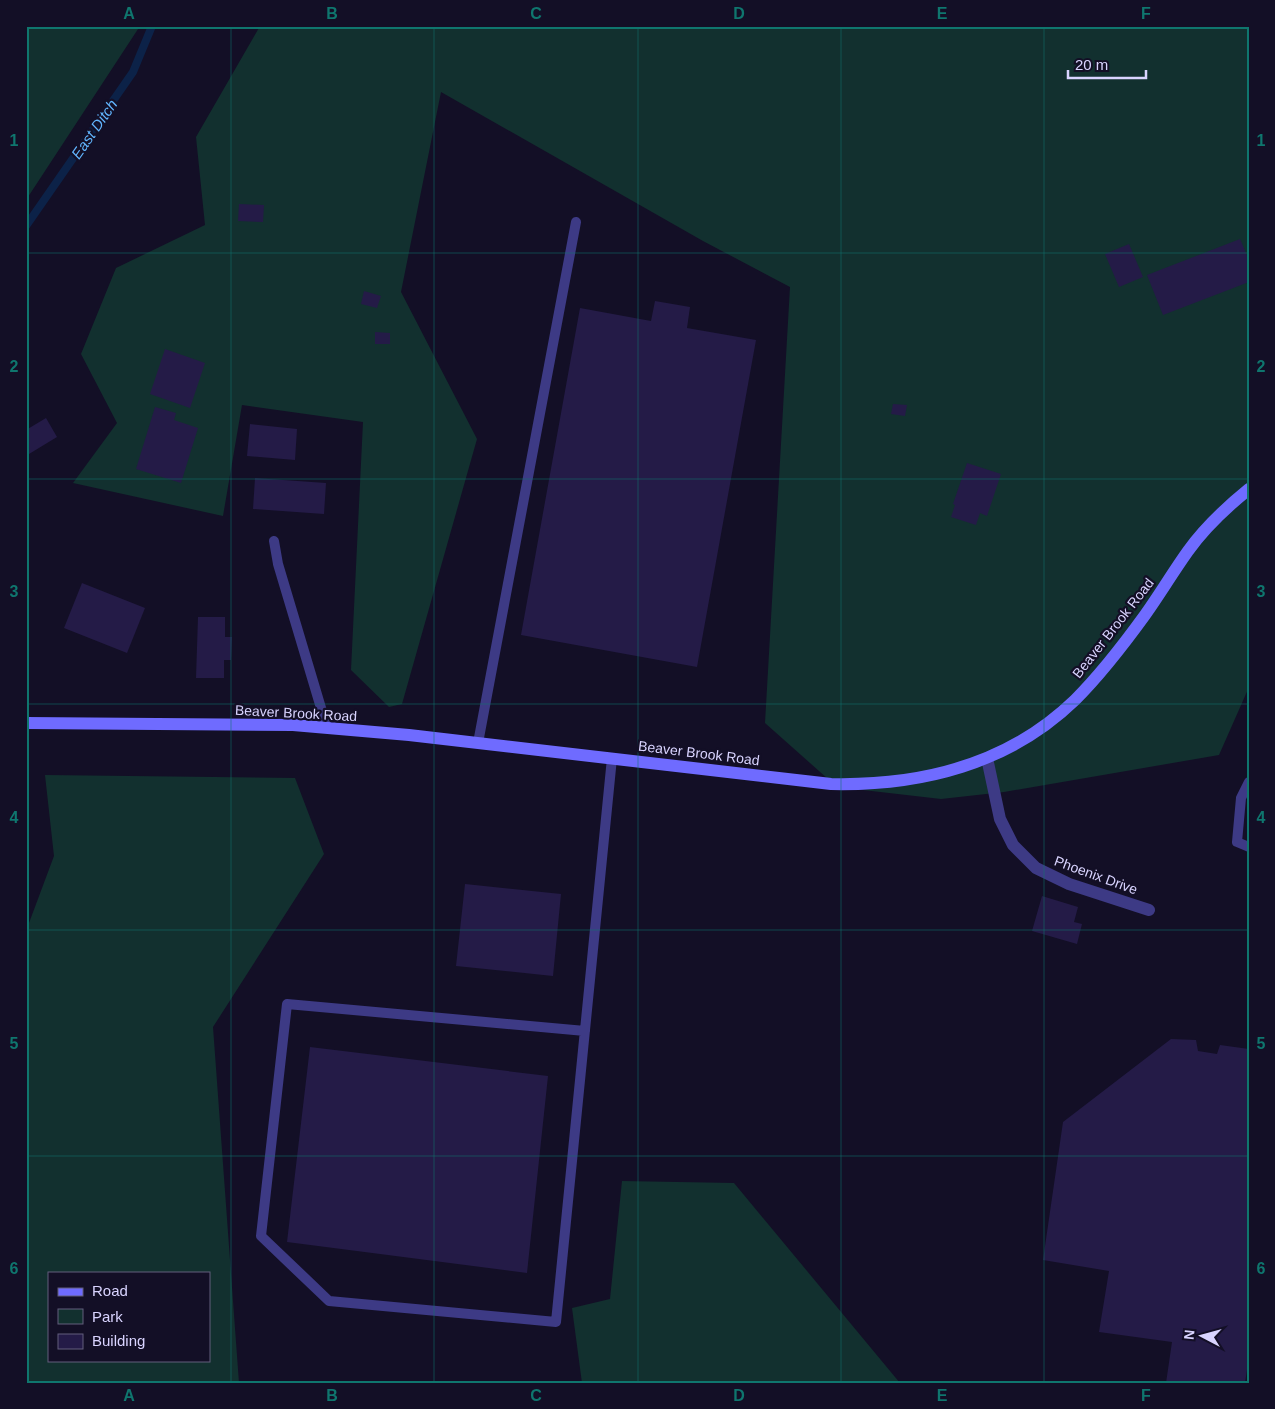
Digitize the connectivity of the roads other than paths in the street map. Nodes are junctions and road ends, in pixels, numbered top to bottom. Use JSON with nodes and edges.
{"nodes":[{"id":1,"x":576,"y":222,"type":"dead end"},
{"id":2,"x":1249,"y":490,"type":"edge"},
{"id":3,"x":274,"y":540,"type":"dead end"},
{"id":4,"x":26,"y":723,"type":"edge"},
{"id":5,"x":327,"y":728,"type":"junction"},
{"id":6,"x":478,"y":743,"type":"junction"},
{"id":7,"x":612,"y":758,"type":"junction"},
{"id":8,"x":987,"y":758,"type":"junction"},
{"id":9,"x":1249,"y":782,"type":"edge"},
{"id":10,"x":1249,"y":847,"type":"edge"},
{"id":11,"x":1149,"y":910,"type":"dead end"},
{"id":12,"x":585,"y":1031,"type":"junction"}],
"edges":[{"from":1,"to":6,"type":"lane"},
{"from":2,"to":8,"type":"street","name":"Beaver Brook Road"},
{"from":3,"to":5,"type":"lane"},
{"from":4,"to":5,"type":"street","name":"Beaver Brook Road"},
{"from":5,"to":6,"type":"street","name":"Beaver Brook Road"},
{"from":6,"to":7,"type":"street","name":"Beaver Brook Road"},
{"from":7,"to":8,"type":"street","name":"Beaver Brook Road"},
{"from":7,"to":12,"type":"lane"},
{"from":8,"to":11,"type":"street","name":"Phoenix Drive"},
{"from":9,"to":10,"type":"lane"},
{"from":12,"to":12,"type":"lane"}]}
